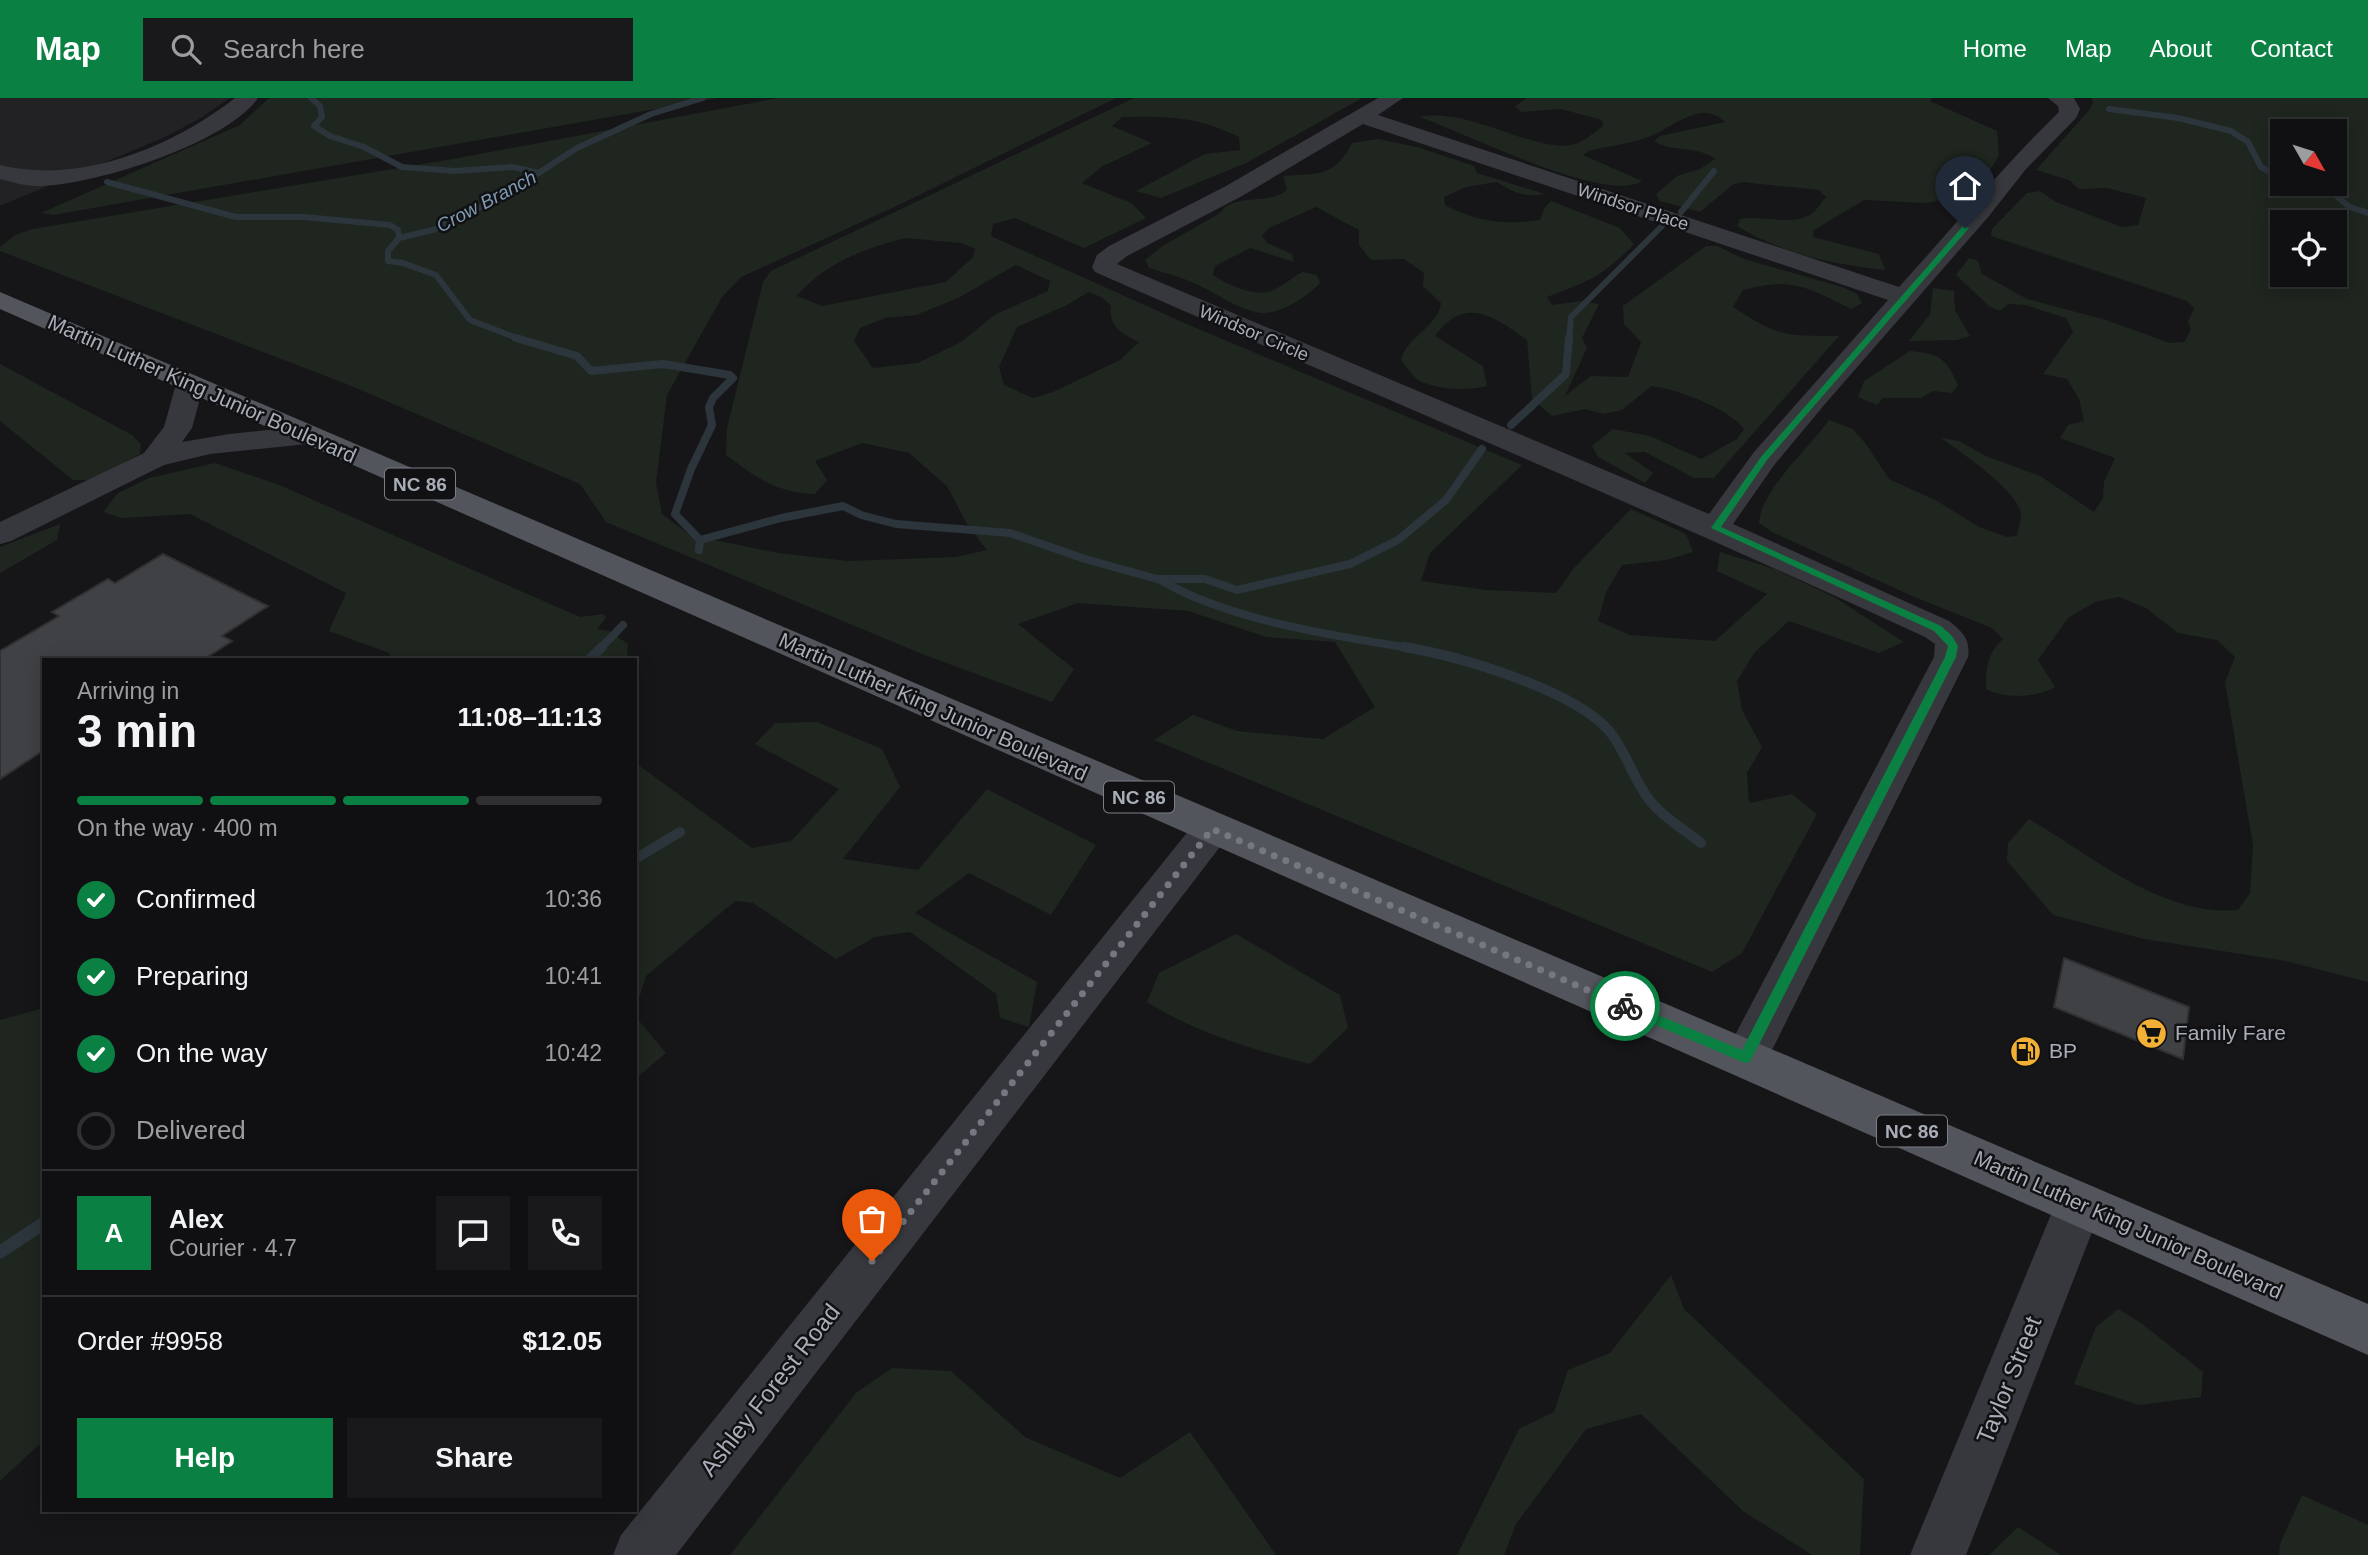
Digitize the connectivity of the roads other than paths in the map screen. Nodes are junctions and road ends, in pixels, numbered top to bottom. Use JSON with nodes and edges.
{"nodes":[{"id":1,"x":248,"y":98,"type":"edge"},
{"id":2,"x":1393,"y":98,"type":"edge"},
{"id":3,"x":2058,"y":98,"type":"edge"},
{"id":4,"x":1362,"y":117,"type":"junction"},
{"id":5,"x":0,"y":172,"type":"edge"},
{"id":6,"x":1903,"y":297,"type":"junction"},
{"id":7,"x":0,"y":300,"type":"edge"},
{"id":8,"x":190,"y":384,"type":"junction"},
{"id":9,"x":307,"y":435,"type":"junction"},
{"id":10,"x":154,"y":459,"type":"junction"},
{"id":11,"x":1715,"y":528,"type":"junction"},
{"id":12,"x":0,"y":534,"type":"edge"},
{"id":13,"x":1212,"y":829,"type":"junction"},
{"id":14,"x":1745,"y":1058,"type":"junction"},
{"id":15,"x":2079,"y":1204,"type":"junction"},
{"id":16,"x":2368,"y":1330,"type":"edge"},
{"id":17,"x":641,"y":1555,"type":"edge"},
{"id":18,"x":1938,"y":1555,"type":"edge"}],
"edges":[{"from":1,"to":5,"type":"street"},
{"from":2,"to":4,"type":"street","name":"Windsor Circle"},
{"from":3,"to":6,"type":"street"},
{"from":4,"to":6,"type":"street","name":"Windsor Place"},
{"from":4,"to":11,"type":"street","name":"Windsor Circle"},
{"from":6,"to":11,"type":"street"},
{"from":7,"to":8,"type":"main road","name":"Martin Luther King Junior Boulevard","number":"NC 86"},
{"from":8,"to":9,"type":"main road","name":"Martin Luther King Junior Boulevard","number":"NC 86"},
{"from":8,"to":10,"type":"street"},
{"from":9,"to":10,"type":"street"},
{"from":9,"to":13,"type":"main road","name":"Martin Luther King Junior Boulevard","number":"NC 86"},
{"from":10,"to":12,"type":"street"},
{"from":11,"to":14,"type":"street","name":"Windsor Circle"},
{"from":13,"to":14,"type":"main road","name":"Martin Luther King Junior Boulevard","number":"NC 86"},
{"from":13,"to":17,"type":"street","name":"Ashley Forest Road"},
{"from":14,"to":15,"type":"main road","name":"Martin Luther King Junior Boulevard","number":"NC 86"},
{"from":15,"to":16,"type":"main road","name":"Martin Luther King Junior Boulevard","number":"NC 86"},
{"from":15,"to":18,"type":"street","name":"Taylor Street"}]}
